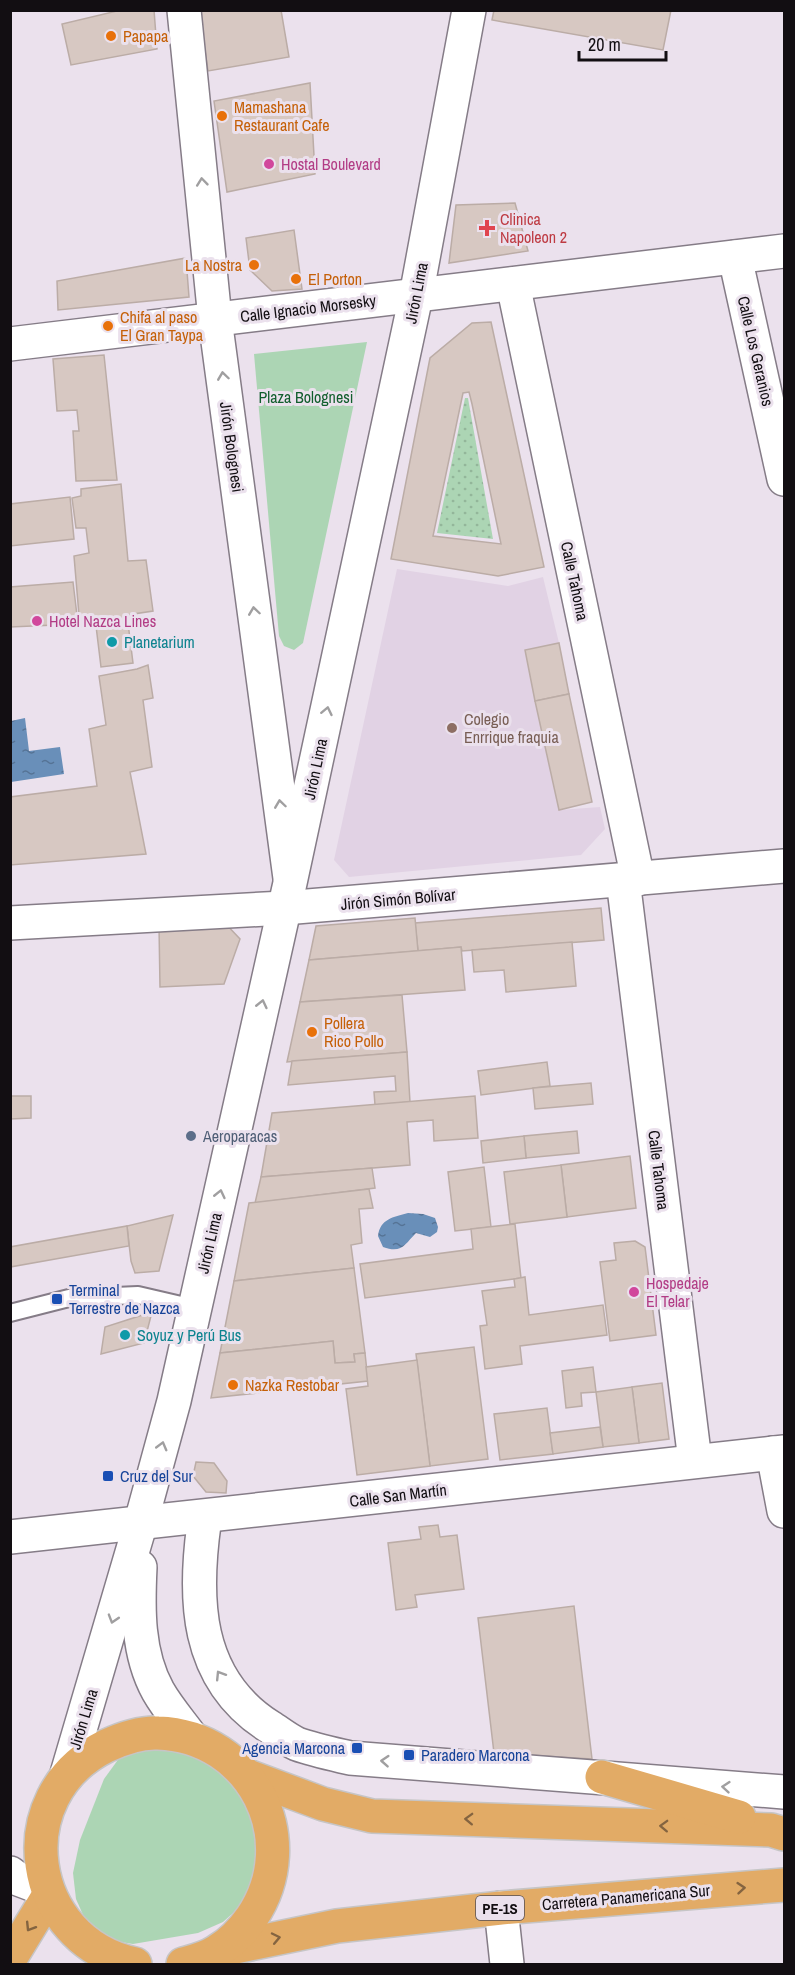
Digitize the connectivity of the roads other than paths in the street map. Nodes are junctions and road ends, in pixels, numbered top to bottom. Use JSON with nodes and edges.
{"nodes":[{"id":1,"x":184,"y":10,"type":"edge"},
{"id":2,"x":469,"y":10,"type":"edge"},
{"id":3,"x":784,"y":252,"type":"edge"},
{"id":4,"x":735,"y":257,"type":"junction"},
{"id":5,"x":513,"y":284,"type":"junction"},
{"id":6,"x":416,"y":296,"type":"junction"},
{"id":7,"x":215,"y":319,"type":"junction"},
{"id":8,"x":10,"y":344,"type":"edge"},
{"id":9,"x":784,"y":479,"type":"edge"},
{"id":10,"x":784,"y":866,"type":"edge"},
{"id":11,"x":631,"y":879,"type":"junction"},
{"id":12,"x":287,"y":896,"type":"junction"},
{"id":13,"x":10,"y":923,"type":"edge"},
{"id":14,"x":195,"y":1308,"type":"junction"},
{"id":15,"x":10,"y":1313,"type":"edge"},
{"id":16,"x":779,"y":1453,"type":"edge"},
{"id":17,"x":695,"y":1461,"type":"junction"},
{"id":18,"x":784,"y":1511,"type":"edge"},
{"id":19,"x":205,"y":1517,"type":"junction"},
{"id":20,"x":141,"y":1522,"type":"junction"},
{"id":21,"x":10,"y":1537,"type":"edge"},
{"id":22,"x":191,"y":1737,"type":"junction"},
{"id":23,"x":248,"y":1776,"type":"junction"},
{"id":24,"x":66,"y":1777,"type":"junction"},
{"id":25,"x":602,"y":1777,"type":"junction"},
{"id":26,"x":784,"y":1792,"type":"edge"},
{"id":27,"x":778,"y":1832,"type":"edge"},
{"id":28,"x":10,"y":1873,"type":"edge"},
{"id":29,"x":784,"y":1885,"type":"edge"},
{"id":30,"x":48,"y":1893,"type":"junction"},
{"id":31,"x":501,"y":1908,"type":"junction"},
{"id":32,"x":10,"y":1959,"type":"edge"},
{"id":33,"x":202,"y":1959,"type":"edge"},
{"id":34,"x":135,"y":1965,"type":"edge"},
{"id":35,"x":507,"y":1965,"type":"edge"}],
"edges":[{"from":7,"to":1,"type":"street","name":"Jirón Bolognesi","one_way":true},
{"from":2,"to":6,"type":"street","name":"Jirón Lima"},
{"from":3,"to":4,"type":"street","name":"Calle Ignacio Morsesky"},
{"from":4,"to":5,"type":"street","name":"Calle Ignacio Morsesky"},
{"from":4,"to":9,"type":"street","name":"Calle Los Geranios"},
{"from":5,"to":6,"type":"street","name":"Calle Ignacio Morsesky"},
{"from":5,"to":11,"type":"street","name":"Calle Tahoma"},
{"from":6,"to":7,"type":"street","name":"Calle Ignacio Morsesky"},
{"from":12,"to":6,"type":"street","name":"Jirón Lima","one_way":true},
{"from":7,"to":8,"type":"street","name":"Calle Ignacio Morsesky"},
{"from":12,"to":7,"type":"street","name":"Jirón Bolognesi","one_way":true},
{"from":10,"to":11,"type":"street","name":"Jirón Simón Bolívar"},
{"from":11,"to":12,"type":"street","name":"Jirón Simón Bolívar"},
{"from":11,"to":17,"type":"street","name":"Calle Tahoma"},
{"from":12,"to":13,"type":"street","name":"Jirón Simón Bolívar"},
{"from":14,"to":12,"type":"street","name":"Jirón Lima","one_way":true},
{"from":14,"to":15,"type":"lane"},
{"from":20,"to":14,"type":"street","name":"Jirón Lima","one_way":true},
{"from":16,"to":17,"type":"street","name":"Calle San Martín"},
{"from":16,"to":18,"type":"street"},
{"from":17,"to":19,"type":"street","name":"Calle San Martín"},
{"from":19,"to":20,"type":"street","name":"Calle San Martín"},
{"from":25,"to":19,"type":"street","one_way":true},
{"from":20,"to":21,"type":"street","name":"Calle San Martín"},
{"from":20,"to":22,"type":"street","name":"Jirón Lima"},
{"from":20,"to":24,"type":"street","name":"Jirón Lima","one_way":true},
{"from":22,"to":23,"type":"highway","number":"PE-1S"},
{"from":22,"to":24,"type":"highway","number":"PE-1S"},
{"from":27,"to":23,"type":"highway","number":"PE-1S","one_way":true},
{"from":23,"to":33,"type":"highway","number":"PE-1S"},
{"from":24,"to":30,"type":"highway","number":"PE-1S"},
{"from":26,"to":25,"type":"street","one_way":true},
{"from":25,"to":27,"type":"highway"},
{"from":28,"to":30,"type":"street"},
{"from":31,"to":29,"type":"highway","name":"Carretera Panamericana Sur","number":"PE-1S","one_way":true},
{"from":30,"to":32,"type":"highway","one_way":true},
{"from":30,"to":34,"type":"highway","number":"PE-1S"},
{"from":33,"to":31,"type":"highway","name":"Carretera Panamericana Sur","number":"PE-1S","one_way":true},
{"from":31,"to":35,"type":"street"}]}
